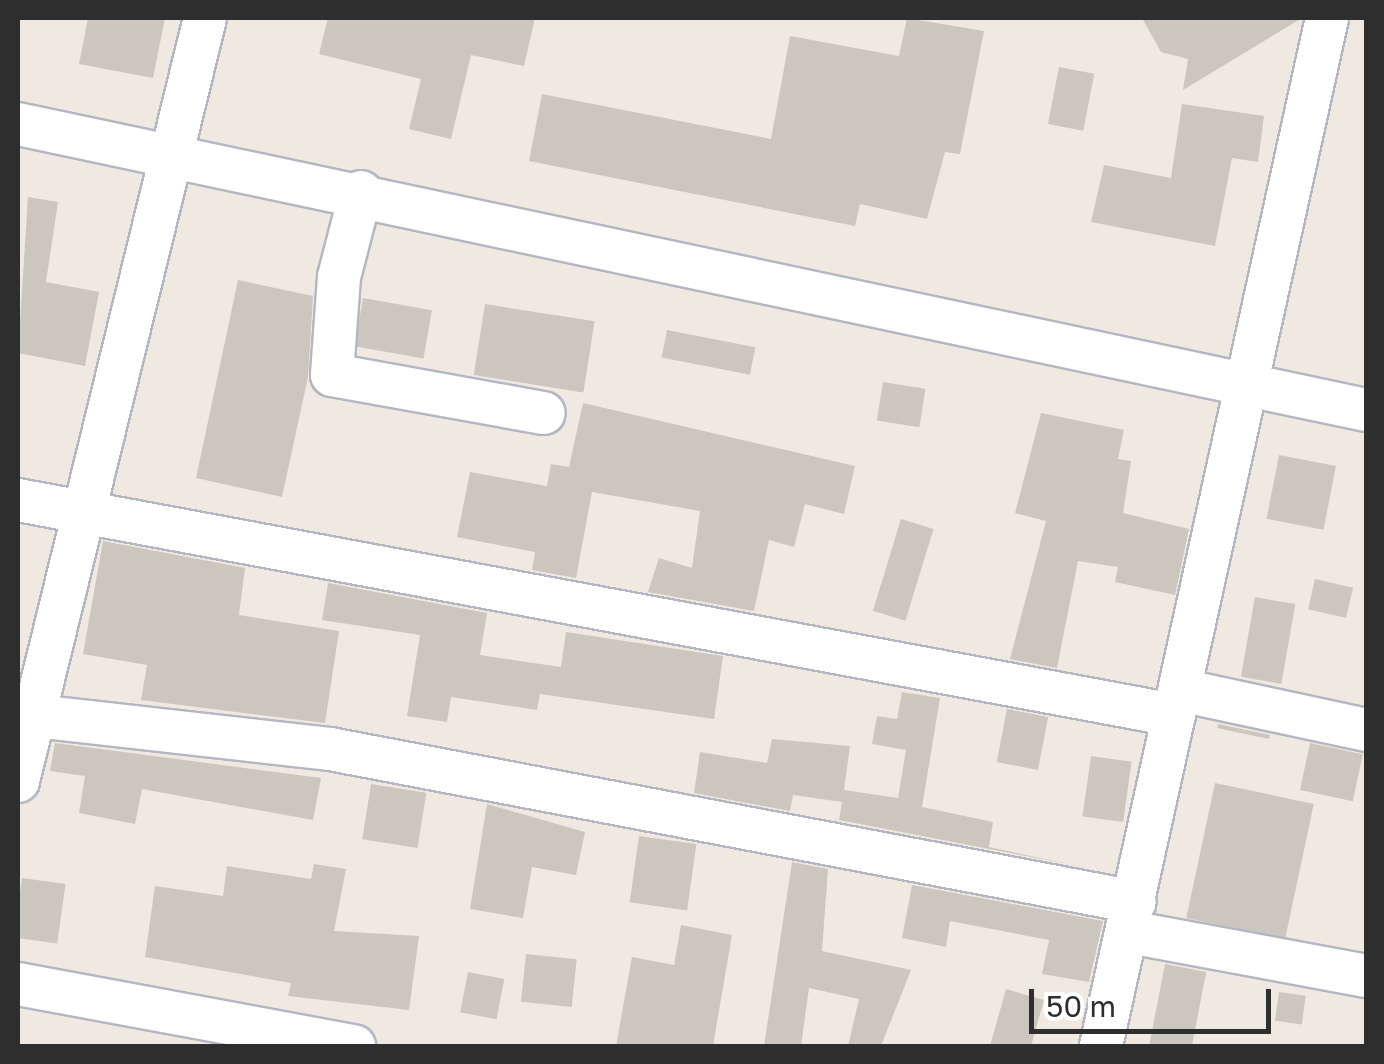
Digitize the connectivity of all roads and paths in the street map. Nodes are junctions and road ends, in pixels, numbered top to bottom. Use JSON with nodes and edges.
{"nodes":[{"id":1,"x":206,"y":18,"type":"edge"},
{"id":2,"x":1327,"y":18,"type":"edge"},
{"id":3,"x":18,"y":124,"type":"edge"},
{"id":4,"x":179,"y":155,"type":"junction"},
{"id":5,"x":361,"y":192,"type":"junction"},
{"id":6,"x":1250,"y":381,"type":"junction"},
{"id":7,"x":1366,"y":410,"type":"edge"},
{"id":8,"x":544,"y":413,"type":"dead end"},
{"id":9,"x":18,"y":500,"type":"edge"},
{"id":10,"x":87,"y":513,"type":"junction"},
{"id":11,"x":1177,"y":702,"type":"junction"},
{"id":12,"x":25,"y":716,"type":"edge"},
{"id":13,"x":1366,"y":730,"type":"edge"},
{"id":14,"x":18,"y":782,"type":"edge"},
{"id":15,"x":1132,"y":917,"type":"junction"},
{"id":16,"x":1366,"y":976,"type":"edge"},
{"id":17,"x":18,"y":984,"type":"edge"},
{"id":18,"x":354,"y":1046,"type":"edge"},
{"id":19,"x":1102,"y":1046,"type":"edge"}],
"edges":[{"from":1,"to":4,"type":"street"},
{"from":2,"to":6,"type":"street"},
{"from":3,"to":4,"type":"street"},
{"from":4,"to":5,"type":"street"},
{"from":4,"to":10,"type":"street"},
{"from":5,"to":6,"type":"street"},
{"from":5,"to":8,"type":"street"},
{"from":6,"to":7,"type":"street"},
{"from":6,"to":11,"type":"street"},
{"from":9,"to":10,"type":"street"},
{"from":10,"to":11,"type":"street"},
{"from":10,"to":12,"type":"street"},
{"from":11,"to":13,"type":"street"},
{"from":11,"to":15,"type":"street"},
{"from":12,"to":14,"type":"street"},
{"from":12,"to":15,"type":"street"},
{"from":15,"to":16,"type":"street"},
{"from":15,"to":19,"type":"street"},
{"from":17,"to":18,"type":"street"}]}
